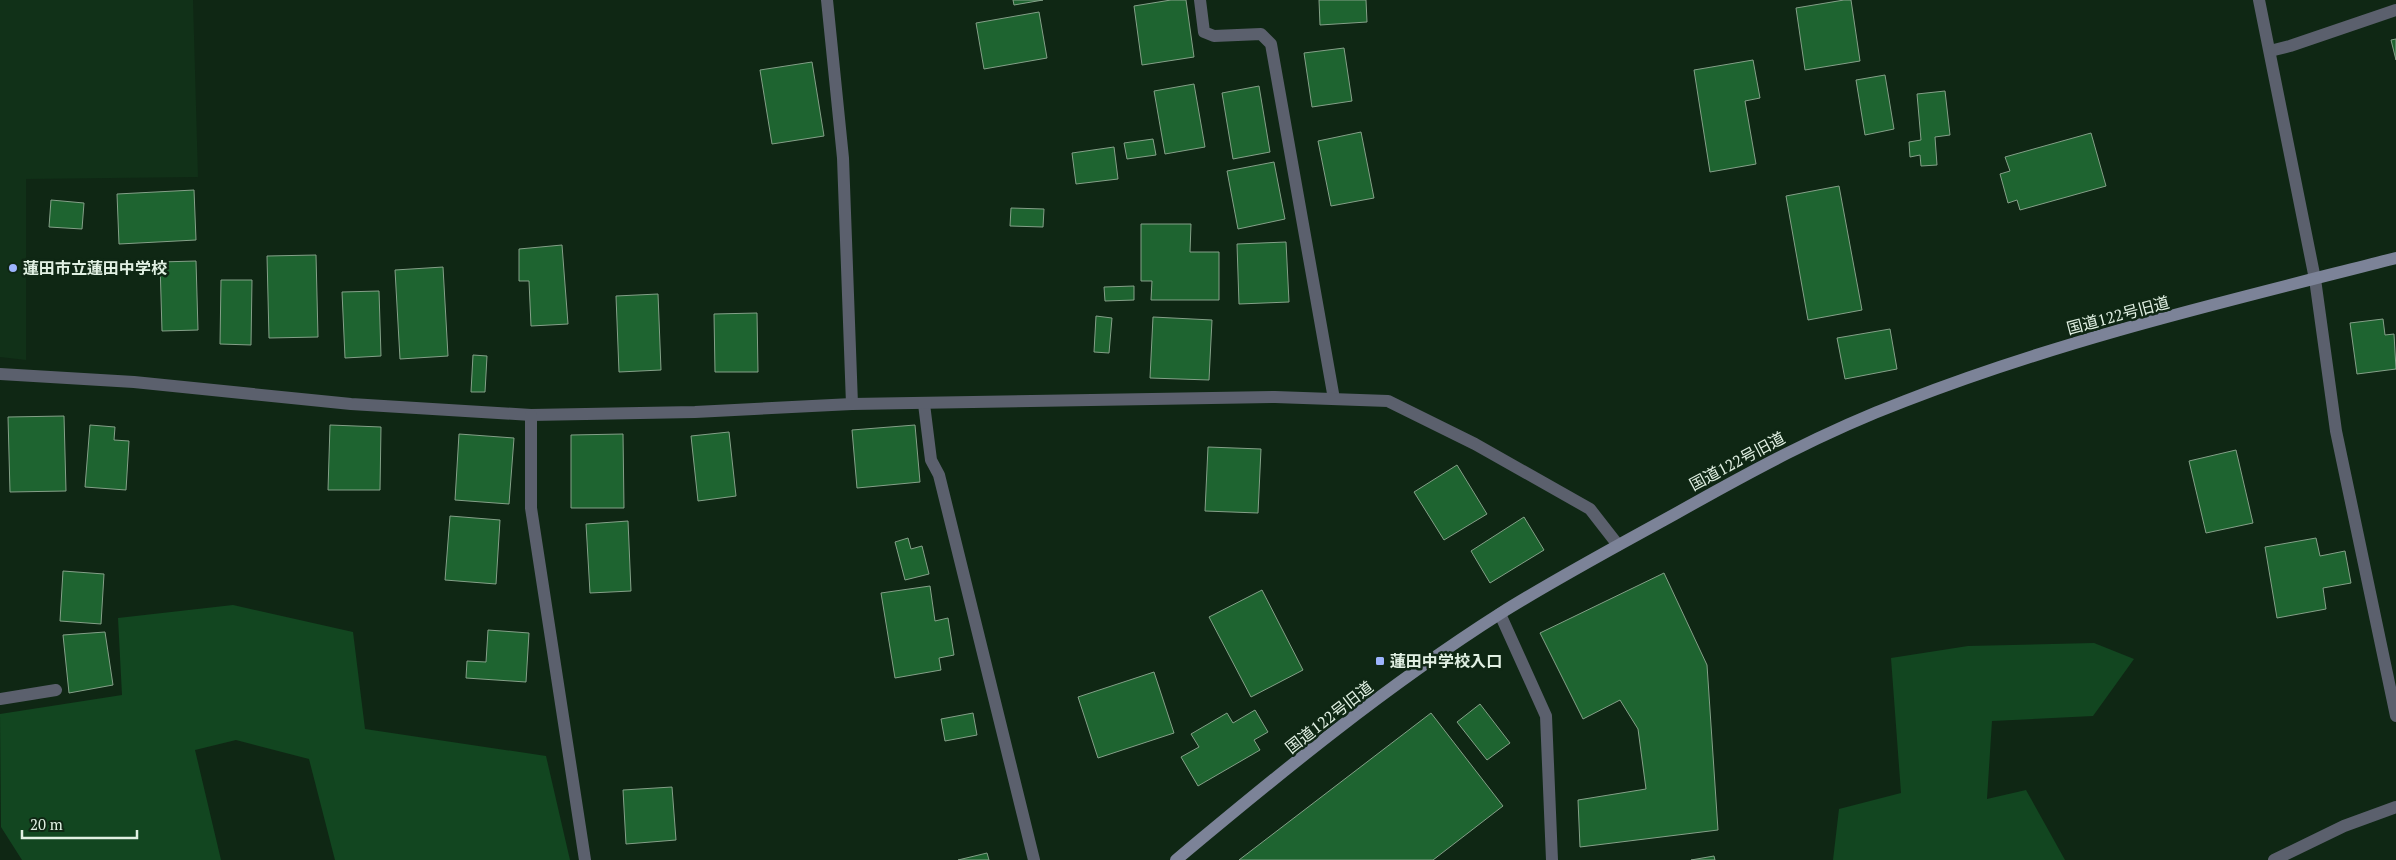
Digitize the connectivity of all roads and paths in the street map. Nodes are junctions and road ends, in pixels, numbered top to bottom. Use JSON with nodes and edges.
{"nodes":[{"id":1,"x":827,"y":0,"type":"edge"},
{"id":2,"x":1200,"y":0,"type":"edge"},
{"id":3,"x":2259,"y":0,"type":"edge"},
{"id":4,"x":2396,"y":10,"type":"edge"},
{"id":5,"x":2270,"y":51,"type":"junction"},
{"id":6,"x":2396,"y":258,"type":"edge"},
{"id":7,"x":2315,"y":279,"type":"junction"},
{"id":8,"x":0,"y":374,"type":"edge"},
{"id":9,"x":1334,"y":399,"type":"junction"},
{"id":10,"x":852,"y":404,"type":"junction"},
{"id":11,"x":924,"y":404,"type":"junction"},
{"id":12,"x":531,"y":415,"type":"junction"},
{"id":13,"x":1618,"y":545,"type":"junction"},
{"id":14,"x":1500,"y":614,"type":"junction"},
{"id":15,"x":56,"y":690,"type":"dead end"},
{"id":16,"x":0,"y":699,"type":"edge"},
{"id":17,"x":2396,"y":716,"type":"edge"},
{"id":18,"x":2396,"y":807,"type":"edge"},
{"id":19,"x":585,"y":860,"type":"edge"},
{"id":20,"x":1034,"y":860,"type":"edge"},
{"id":21,"x":1176,"y":860,"type":"edge"},
{"id":22,"x":1552,"y":860,"type":"edge"},
{"id":23,"x":2274,"y":860,"type":"edge"}],
"edges":[{"from":1,"to":10,"type":"street"},
{"from":2,"to":9,"type":"street"},
{"from":3,"to":5,"type":"street"},
{"from":4,"to":5,"type":"street"},
{"from":5,"to":7,"type":"street"},
{"from":6,"to":7,"type":"street","name":"国道122号旧道"},
{"from":7,"to":13,"type":"street","name":"国道122号旧道"},
{"from":7,"to":17,"type":"street"},
{"from":8,"to":12,"type":"street"},
{"from":9,"to":11,"type":"street"},
{"from":9,"to":13,"type":"street"},
{"from":10,"to":11,"type":"street"},
{"from":10,"to":12,"type":"street"},
{"from":11,"to":20,"type":"street"},
{"from":12,"to":19,"type":"street"},
{"from":13,"to":14,"type":"street","name":"国道122号旧道"},
{"from":14,"to":21,"type":"street","name":"国道122号旧道"},
{"from":14,"to":22,"type":"street"},
{"from":15,"to":16,"type":"street"},
{"from":18,"to":23,"type":"street"}]}
